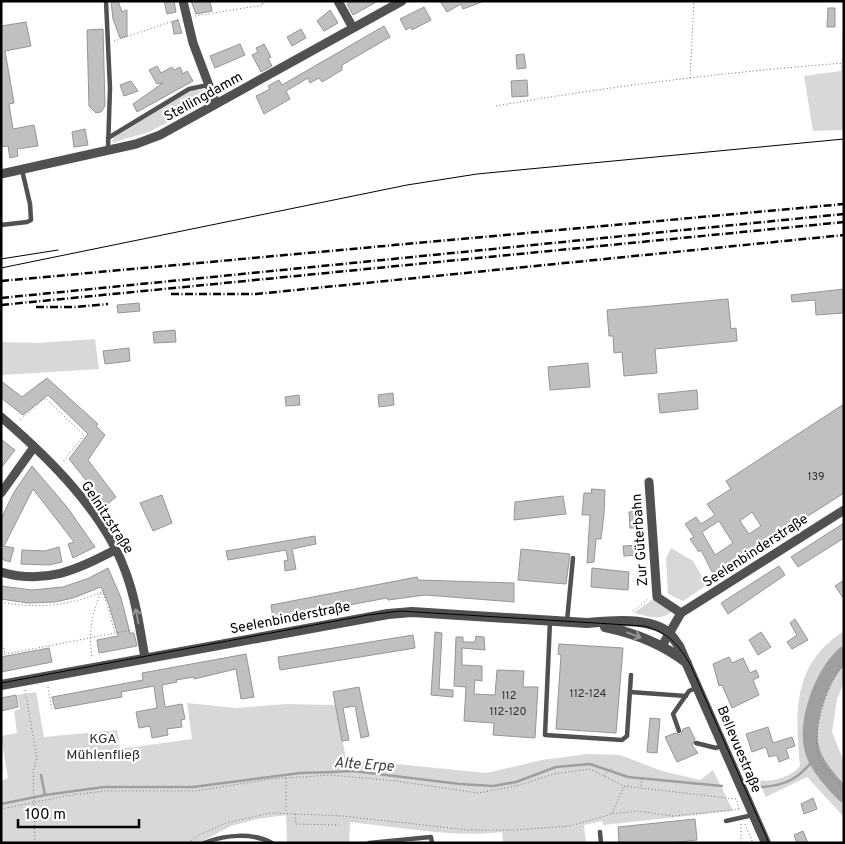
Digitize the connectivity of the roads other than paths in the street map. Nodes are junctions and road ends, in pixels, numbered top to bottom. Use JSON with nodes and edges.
{"nodes":[{"id":1,"x":106,"y":1,"type":"edge"},
{"id":2,"x":183,"y":1,"type":"edge"},
{"id":3,"x":338,"y":1,"type":"edge"},
{"id":4,"x":402,"y":1,"type":"edge"},
{"id":5,"x":353,"y":28,"type":"junction"},
{"id":6,"x":208,"y":85,"type":"junction"},
{"id":7,"x":216,"y":104,"type":"junction"},
{"id":8,"x":108,"y":138,"type":"junction"},
{"id":9,"x":108,"y":151,"type":"junction"},
{"id":10,"x":22,"y":170,"type":"junction"},
{"id":11,"x":1,"y":174,"type":"edge"},
{"id":12,"x":1,"y":225,"type":"edge"},
{"id":13,"x":1,"y":418,"type":"edge"},
{"id":14,"x":34,"y":447,"type":"junction"},
{"id":15,"x":649,"y":482,"type":"dead end"},
{"id":16,"x":1,"y":493,"type":"edge"},
{"id":17,"x":844,"y":510,"type":"edge"},
{"id":18,"x":115,"y":550,"type":"junction"},
{"id":19,"x":573,"y":558,"type":"dead end"},
{"id":20,"x":1,"y":572,"type":"edge"},
{"id":21,"x":681,"y":613,"type":"junction"},
{"id":22,"x":550,"y":621,"type":"junction"},
{"id":23,"x":567,"y":622,"type":"junction"},
{"id":24,"x":587,"y":623,"type":"junction"},
{"id":25,"x":669,"y":634,"type":"junction"},
{"id":26,"x":662,"y":646,"type":"junction"},
{"id":27,"x":145,"y":658,"type":"junction"},
{"id":28,"x":689,"y":665,"type":"junction"},
{"id":29,"x":631,"y":675,"type":"dead end"},
{"id":30,"x":1,"y":685,"type":"edge"},
{"id":31,"x":699,"y":687,"type":"junction"},
{"id":32,"x":630,"y":692,"type":"junction"},
{"id":33,"x":686,"y":696,"type":"junction"},
{"id":34,"x":679,"y":731,"type":"dead end"},
{"id":35,"x":696,"y":743,"type":"dead end"},
{"id":36,"x":724,"y":744,"type":"junction"},
{"id":37,"x":753,"y":815,"type":"junction"},
{"id":38,"x":726,"y":821,"type":"dead end"},
{"id":39,"x":600,"y":832,"type":"dead end"},
{"id":40,"x":204,"y":843,"type":"edge"},
{"id":41,"x":272,"y":843,"type":"edge"},
{"id":42,"x":369,"y":843,"type":"edge"},
{"id":43,"x":432,"y":843,"type":"edge"},
{"id":44,"x":601,"y":843,"type":"edge"},
{"id":45,"x":766,"y":843,"type":"edge"}],
"edges":[{"from":1,"to":8,"type":"lane"},
{"from":2,"to":6,"type":"street"},
{"from":3,"to":5,"type":"street"},
{"from":4,"to":5,"type":"street","name":"Stellingdamm"},
{"from":5,"to":7,"type":"street","name":"Stellingdamm"},
{"from":6,"to":7,"type":"street"},
{"from":6,"to":8,"type":"lane"},
{"from":7,"to":9,"type":"street","name":"Stellingdamm"},
{"from":8,"to":9,"type":"lane"},
{"from":9,"to":10,"type":"street","name":"Stellingdamm"},
{"from":10,"to":11,"type":"street","name":"Stellingdamm"},
{"from":10,"to":12,"type":"lane"},
{"from":13,"to":14,"type":"street","name":"Gelnitzstraße"},
{"from":14,"to":16,"type":"street"},
{"from":14,"to":18,"type":"street","name":"Gelnitzstraße"},
{"from":15,"to":21,"type":"street","name":"Zur Güterbahn"},
{"from":17,"to":21,"type":"street","name":"Seelenbinderstraße"},
{"from":18,"to":20,"type":"street"},
{"from":27,"to":18,"type":"street","name":"Gelnitzstraße","one_way":true},
{"from":19,"to":23,"type":"lane"},
{"from":21,"to":25,"type":"street"},
{"from":22,"to":23,"type":"street","name":"Seelenbinderstraße"},
{"from":22,"to":27,"type":"street","name":"Seelenbinderstraße"},
{"from":22,"to":32,"type":"lane"},
{"from":23,"to":24,"type":"street","name":"Seelenbinderstraße"},
{"from":24,"to":25,"type":"street","name":"Seelenbinderstraße"},
{"from":24,"to":26,"type":"street","name":"Seelenbinderstraße","one_way":true},
{"from":25,"to":26,"type":"street"},
{"from":25,"to":28,"type":"street"},
{"from":26,"to":28,"type":"street","name":"Seelenbinderstraße"},
{"from":27,"to":30,"type":"street","name":"Seelenbinderstraße"},
{"from":28,"to":31,"type":"street","name":"Bellevuestraße"},
{"from":29,"to":32,"type":"lane"},
{"from":31,"to":33,"type":"lane"},
{"from":31,"to":36,"type":"street","name":"Bellevuestraße"},
{"from":32,"to":33,"type":"lane"},
{"from":33,"to":34,"type":"lane"},
{"from":35,"to":36,"type":"lane"},
{"from":36,"to":37,"type":"street","name":"Bellevuestraße"},
{"from":37,"to":38,"type":"lane"},
{"from":37,"to":45,"type":"street","name":"Bellevuestraße"},
{"from":39,"to":44,"type":"lane"},
{"from":40,"to":41,"type":"lane"},
{"from":42,"to":43,"type":"lane"}]}
